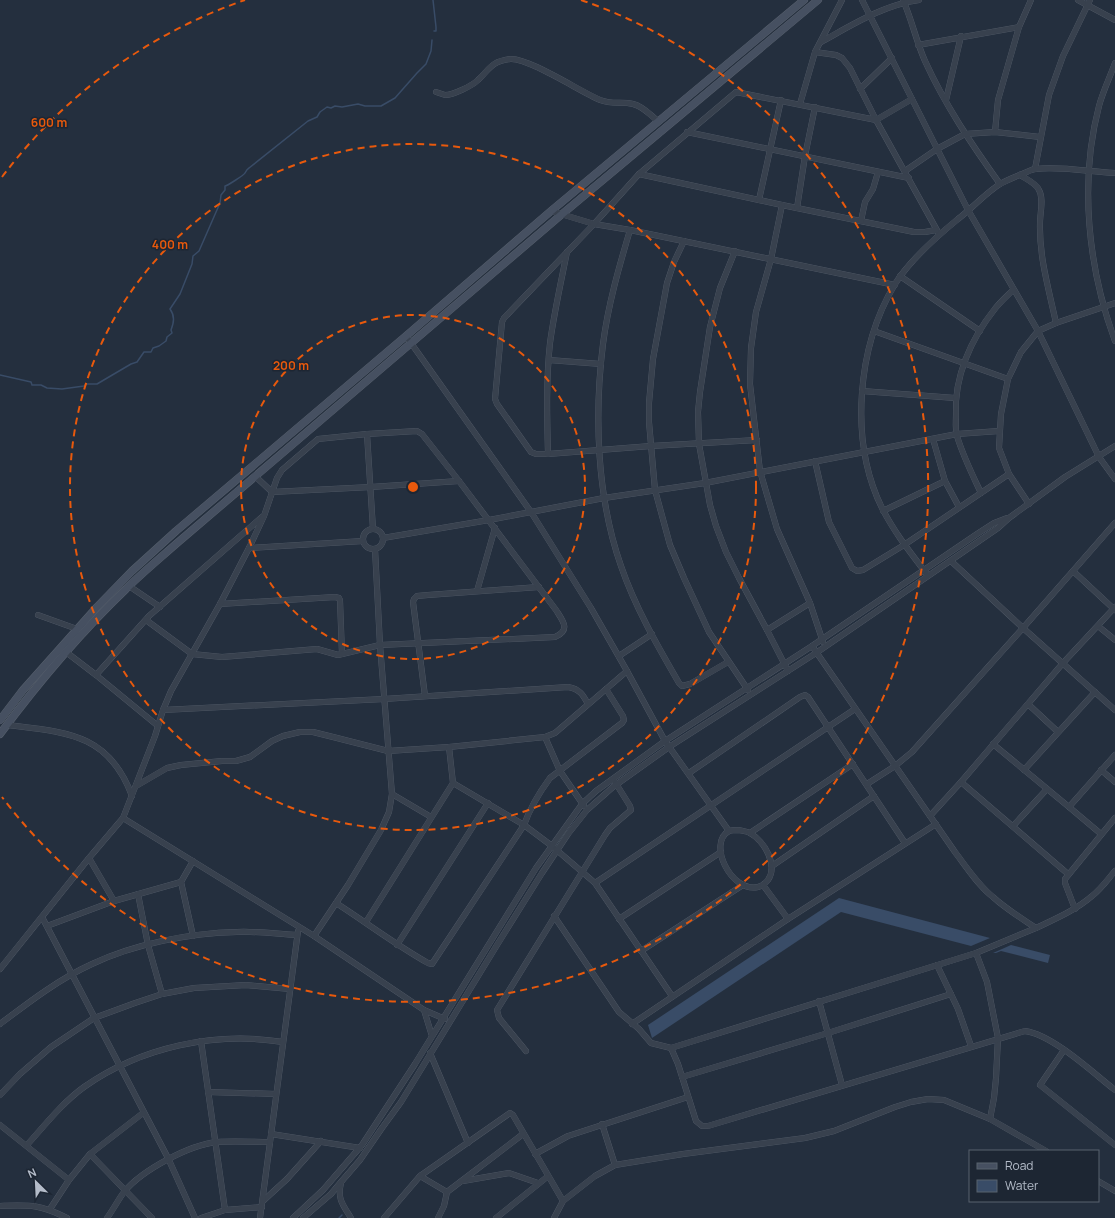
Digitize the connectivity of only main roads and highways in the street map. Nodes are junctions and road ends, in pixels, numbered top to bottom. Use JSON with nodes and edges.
{"nodes":[{"id":1,"x":804,"y":0,"type":"edge"},
{"id":2,"x":818,"y":0,"type":"edge"},
{"id":3,"x":0,"y":720,"type":"edge"},
{"id":4,"x":0,"y":734,"type":"edge"}],
"edges":[{"from":1,"to":3,"type":"main road"},
{"from":2,"to":4,"type":"main road"}]}
